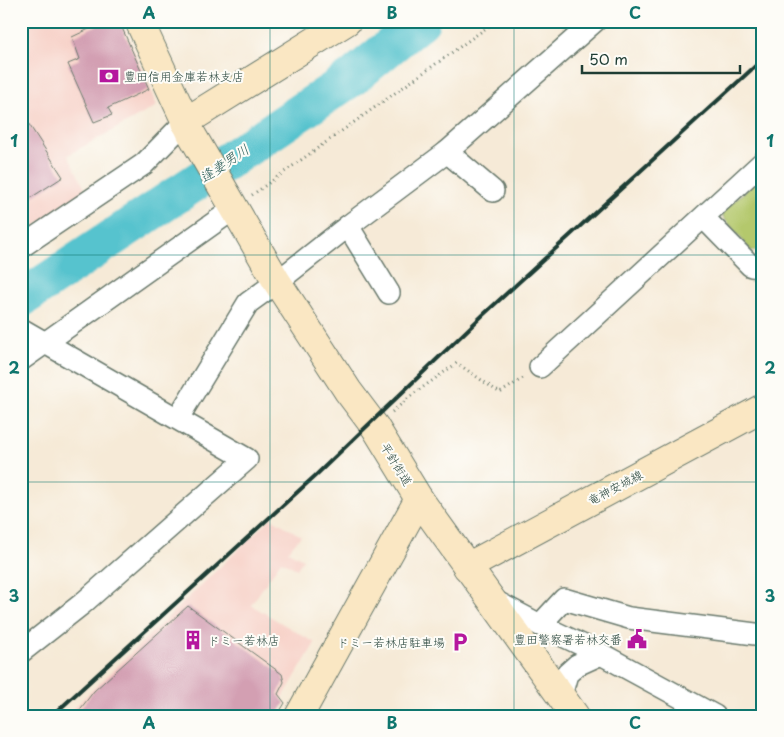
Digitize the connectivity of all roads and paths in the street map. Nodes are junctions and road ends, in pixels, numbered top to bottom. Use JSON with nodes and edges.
{"nodes":[{"id":1,"x":139,"y":21,"type":"edge"},
{"id":2,"x":347,"y":21,"type":"edge"},
{"id":3,"x":496,"y":21,"type":"edge"},
{"id":4,"x":595,"y":21,"type":"edge"},
{"id":5,"x":189,"y":128,"type":"junction"},
{"id":6,"x":447,"y":152,"type":"junction"},
{"id":7,"x":763,"y":162,"type":"edge"},
{"id":8,"x":493,"y":191,"type":"dead end"},
{"id":9,"x":233,"y":206,"type":"junction"},
{"id":10,"x":704,"y":218,"type":"junction"},
{"id":11,"x":348,"y":226,"type":"junction"},
{"id":12,"x":21,"y":247,"type":"edge"},
{"id":13,"x":763,"y":267,"type":"edge"},
{"id":14,"x":277,"y":282,"type":"junction"},
{"id":15,"x":389,"y":293,"type":"dead end"},
{"id":16,"x":36,"y":336,"type":"edge"},
{"id":17,"x":21,"y":360,"type":"edge"},
{"id":18,"x":540,"y":367,"type":"joint"},
{"id":19,"x":763,"y":408,"type":"edge"},
{"id":20,"x":178,"y":418,"type":"junction"},
{"id":21,"x":375,"y":427,"type":"junction"},
{"id":22,"x":419,"y":499,"type":"junction"},
{"id":23,"x":467,"y":567,"type":"junction"},
{"id":24,"x":490,"y":599,"type":"junction"},
{"id":25,"x":540,"y":625,"type":"junction"},
{"id":26,"x":763,"y":635,"type":"edge"},
{"id":27,"x":21,"y":652,"type":"edge"},
{"id":28,"x":601,"y":654,"type":"junction"},
{"id":29,"x":568,"y":706,"type":"edge"},
{"id":30,"x":299,"y":716,"type":"edge"},
{"id":31,"x":714,"y":716,"type":"edge"}],
"edges":[{"from":1,"to":5,"type":"street","name":"平針街道"},
{"from":2,"to":5,"type":"street"},
{"from":3,"to":9,"type":"path"},
{"from":4,"to":6,"type":"street"},
{"from":5,"to":9,"type":"street","name":"平針街道"},
{"from":5,"to":12,"type":"street"},
{"from":6,"to":8,"type":"street"},
{"from":6,"to":11,"type":"street"},
{"from":7,"to":10,"type":"street"},
{"from":9,"to":14,"type":"street","name":"平針街道"},
{"from":9,"to":16,"type":"street"},
{"from":10,"to":13,"type":"street"},
{"from":10,"to":18,"type":"street"},
{"from":11,"to":14,"type":"street"},
{"from":11,"to":15,"type":"street"},
{"from":14,"to":20,"type":"street"},
{"from":14,"to":21,"type":"street","name":"平針街道"},
{"from":16,"to":17,"type":"street"},
{"from":16,"to":20,"type":"street"},
{"from":18,"to":21,"type":"path"},
{"from":19,"to":23,"type":"street","name":"竜神安城線"},
{"from":20,"to":27,"type":"street"},
{"from":21,"to":22,"type":"street","name":"平針街道"},
{"from":22,"to":23,"type":"street","name":"平針街道"},
{"from":22,"to":30,"type":"street"},
{"from":23,"to":24,"type":"street","name":"平針街道"},
{"from":24,"to":25,"type":"street"},
{"from":24,"to":29,"type":"street","name":"平針街道"},
{"from":25,"to":26,"type":"street"},
{"from":25,"to":28,"type":"street"},
{"from":28,"to":29,"type":"street"},
{"from":28,"to":31,"type":"street"}]}
